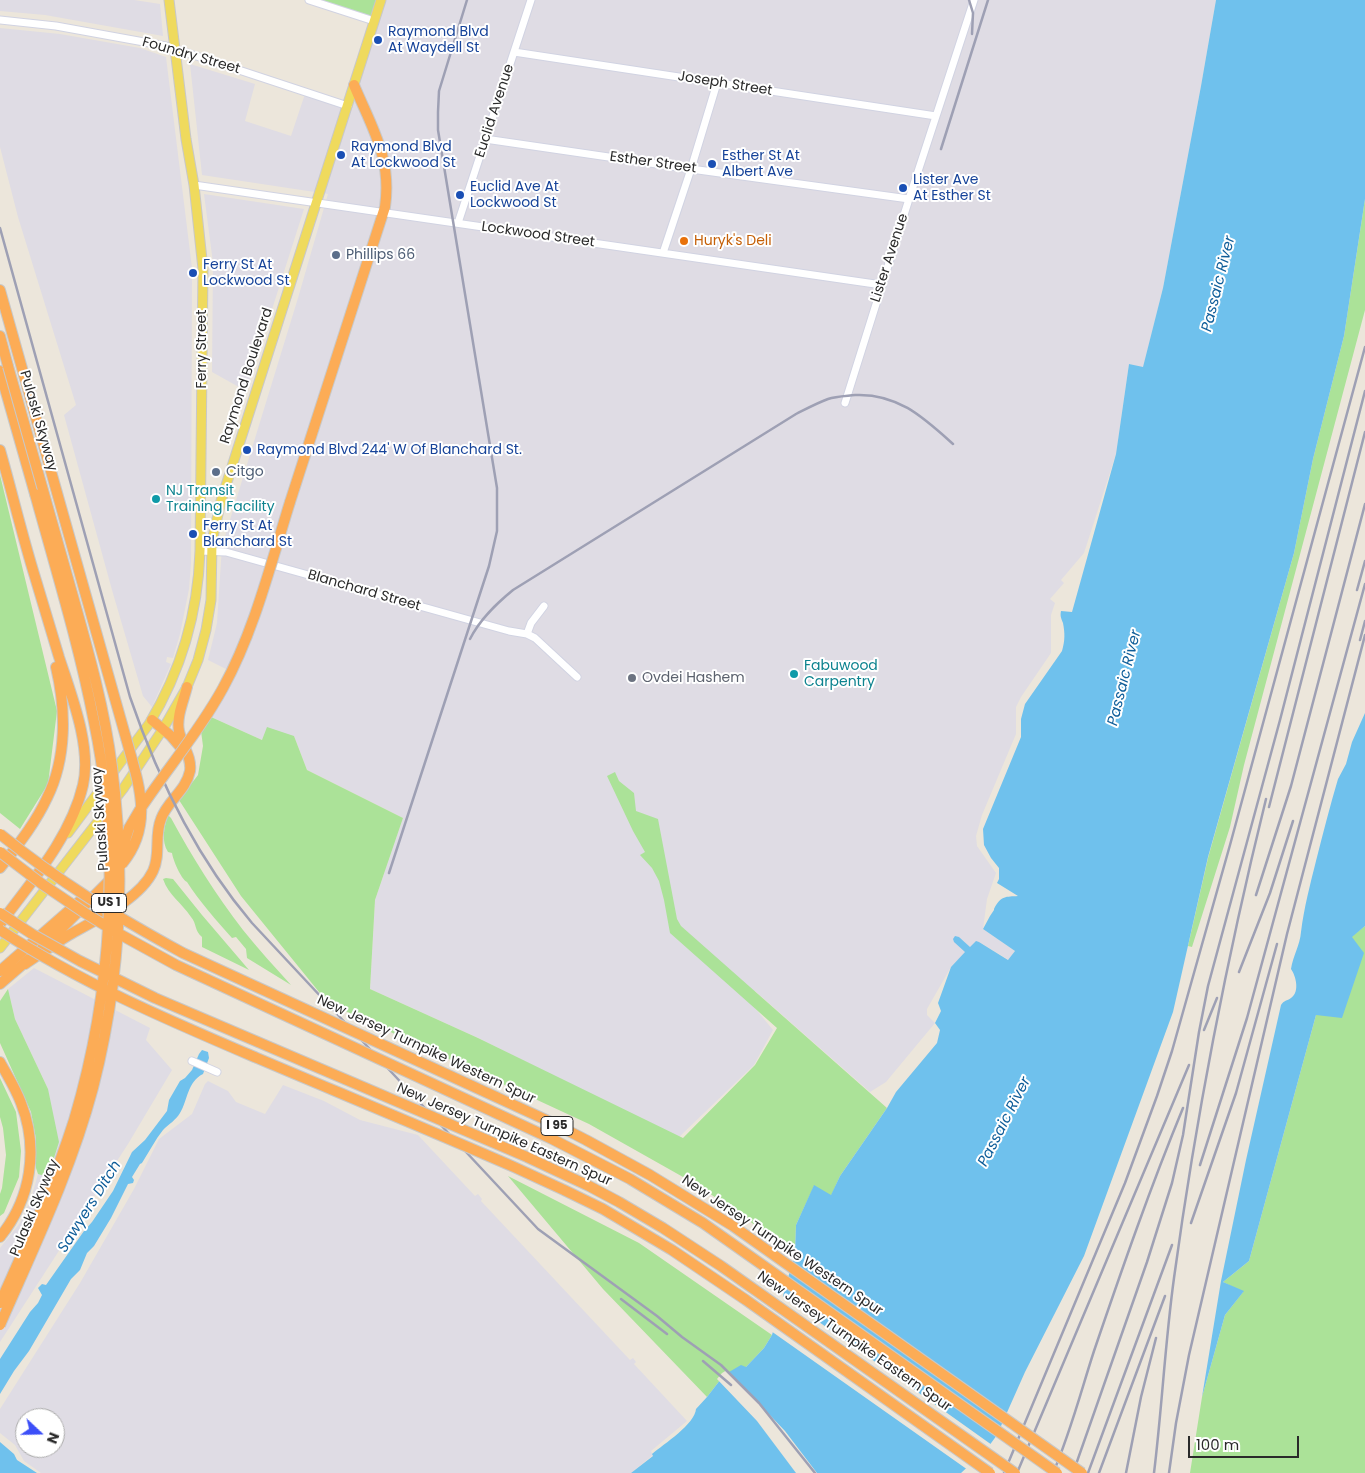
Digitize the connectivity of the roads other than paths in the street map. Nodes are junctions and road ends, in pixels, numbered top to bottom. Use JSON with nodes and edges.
{"nodes":[{"id":1,"x":170,"y":0,"type":"edge"},
{"id":2,"x":309,"y":0,"type":"edge"},
{"id":3,"x":381,"y":0,"type":"edge"},
{"id":4,"x":531,"y":0,"type":"edge"},
{"id":5,"x":974,"y":0,"type":"edge"},
{"id":6,"x":0,"y":20,"type":"edge"},
{"id":7,"x":374,"y":21,"type":"junction"},
{"id":8,"x":176,"y":50,"type":"junction"},
{"id":9,"x":514,"y":52,"type":"junction"},
{"id":10,"x":717,"y":83,"type":"junction"},
{"id":11,"x":354,"y":85,"type":"junction"},
{"id":12,"x":348,"y":106,"type":"junction"},
{"id":13,"x":936,"y":116,"type":"junction"},
{"id":14,"x":486,"y":138,"type":"junction"},
{"id":15,"x":691,"y":169,"type":"junction"},
{"id":16,"x":194,"y":184,"type":"junction"},
{"id":17,"x":909,"y":199,"type":"junction"},
{"id":18,"x":317,"y":202,"type":"junction"},
{"id":19,"x":384,"y":212,"type":"junction"},
{"id":20,"x":458,"y":223,"type":"junction"},
{"id":21,"x":662,"y":253,"type":"junction"},
{"id":22,"x":882,"y":285,"type":"junction"},
{"id":23,"x":0,"y":290,"type":"edge"},
{"id":24,"x":0,"y":336,"type":"edge"},
{"id":25,"x":3,"y":371,"type":"edge"},
{"id":26,"x":0,"y":389,"type":"edge"},
{"id":27,"x":845,"y":403,"type":"dead end"},
{"id":28,"x":0,"y":450,"type":"edge"},
{"id":29,"x":35,"y":494,"type":"junction"},
{"id":30,"x":200,"y":551,"type":"junction"},
{"id":31,"x":212,"y":551,"type":"junction"},
{"id":32,"x":30,"y":559,"type":"junction"},
{"id":33,"x":544,"y":606,"type":"dead end"},
{"id":34,"x":527,"y":634,"type":"junction"},
{"id":35,"x":577,"y":677,"type":"dead end"},
{"id":36,"x":187,"y":687,"type":"junction"},
{"id":37,"x":152,"y":720,"type":"junction"},
{"id":38,"x":163,"y":729,"type":"junction"},
{"id":39,"x":188,"y":757,"type":"junction"},
{"id":40,"x":0,"y":834,"type":"edge"},
{"id":41,"x":0,"y":852,"type":"edge"},
{"id":42,"x":53,"y":853,"type":"junction"},
{"id":43,"x":121,"y":861,"type":"junction"},
{"id":44,"x":0,"y":868,"type":"edge"},
{"id":45,"x":12,"y":908,"type":"junction"},
{"id":46,"x":0,"y":913,"type":"edge"},
{"id":47,"x":0,"y":919,"type":"edge"},
{"id":48,"x":0,"y":924,"type":"edge"},
{"id":49,"x":0,"y":930,"type":"edge"},
{"id":50,"x":0,"y":948,"type":"edge"},
{"id":51,"x":25,"y":964,"type":"junction"},
{"id":52,"x":0,"y":971,"type":"edge"},
{"id":53,"x":0,"y":985,"type":"edge"},
{"id":54,"x":192,"y":1061,"type":"dead end"},
{"id":55,"x":0,"y":1062,"type":"edge"},
{"id":56,"x":217,"y":1072,"type":"dead end"},
{"id":57,"x":0,"y":1236,"type":"edge"},
{"id":58,"x":0,"y":1303,"type":"edge"},
{"id":59,"x":0,"y":1325,"type":"edge"},
{"id":60,"x":990,"y":1473,"type":"edge"},
{"id":61,"x":1015,"y":1473,"type":"edge"},
{"id":62,"x":1057,"y":1473,"type":"edge"},
{"id":63,"x":1082,"y":1473,"type":"edge"}],
"edges":[{"from":1,"to":8,"type":"main road","name":"Ferry Street"},
{"from":2,"to":7,"type":"street"},
{"from":3,"to":7,"type":"main road","name":"Raymond Boulevard"},
{"from":4,"to":9,"type":"street","name":"Euclid Avenue"},
{"from":5,"to":13,"type":"street","name":"Lister Avenue"},
{"from":6,"to":8,"type":"street","name":"Foundry Street"},
{"from":7,"to":11,"type":"main road","name":"Raymond Boulevard"},
{"from":8,"to":12,"type":"street","name":"Foundry Street"},
{"from":8,"to":16,"type":"main road","name":"Ferry Street"},
{"from":9,"to":10,"type":"street","name":"Joseph Street"},
{"from":9,"to":14,"type":"street","name":"Euclid Avenue"},
{"from":10,"to":13,"type":"street","name":"Joseph Street"},
{"from":10,"to":15,"type":"street"},
{"from":11,"to":12,"type":"main road","name":"Raymond Boulevard"},
{"from":11,"to":19,"type":"highway"},
{"from":12,"to":18,"type":"main road","name":"Raymond Boulevard"},
{"from":13,"to":17,"type":"street","name":"Lister Avenue"},
{"from":14,"to":15,"type":"street","name":"Esther Street"},
{"from":14,"to":20,"type":"street","name":"Euclid Avenue"},
{"from":15,"to":17,"type":"street","name":"Esther Street"},
{"from":15,"to":21,"type":"street"},
{"from":16,"to":18,"type":"street","name":"Lockwood Street"},
{"from":16,"to":30,"type":"main road","name":"Ferry Street"},
{"from":17,"to":22,"type":"street","name":"Lister Avenue"},
{"from":18,"to":19,"type":"street","name":"Lockwood Street"},
{"from":18,"to":31,"type":"main road","name":"Raymond Boulevard"},
{"from":19,"to":20,"type":"street","name":"Lockwood Street"},
{"from":19,"to":43,"type":"highway","bridge":true},
{"from":20,"to":21,"type":"street","name":"Lockwood Street"},
{"from":21,"to":22,"type":"street","name":"Lockwood Street"},
{"from":22,"to":27,"type":"street","name":"Lister Avenue"},
{"from":23,"to":43,"type":"highway","bridge":true},
{"from":24,"to":25,"type":"highway","name":"Pulaski Skyway","number":"US 1"},
{"from":25,"to":29,"type":"highway"},
{"from":25,"to":43,"type":"highway","name":"Pulaski Skyway","number":"US 1","bridge":true},
{"from":26,"to":29,"type":"highway","number":"US 1"},
{"from":28,"to":32,"type":"highway"},
{"from":29,"to":58,"type":"highway","name":"Pulaski Skyway","number":"US 1","bridge":true},
{"from":30,"to":31,"type":"street","name":"Blanchard Street"},
{"from":30,"to":37,"type":"main road"},
{"from":31,"to":34,"type":"street","name":"Blanchard Street"},
{"from":31,"to":36,"type":"main road","name":"Raymond Boulevard"},
{"from":32,"to":42,"type":"highway"},
{"from":32,"to":44,"type":"highway"},
{"from":33,"to":34,"type":"street"},
{"from":34,"to":35,"type":"street","name":"Blanchard Street"},
{"from":36,"to":38,"type":"main road","name":"Raymond Boulevard"},
{"from":36,"to":39,"type":"highway"},
{"from":37,"to":38,"type":"highway"},
{"from":37,"to":42,"type":"main road"},
{"from":38,"to":39,"type":"highway"},
{"from":38,"to":50,"type":"main road","name":"Raymond Boulevard"},
{"from":39,"to":51,"type":"highway"},
{"from":40,"to":63,"type":"highway","name":"New Jersey Turnpike Western Spur","number":"I 95","bridge":true},
{"from":41,"to":62,"type":"highway","name":"New Jersey Turnpike Western Spur","number":"I 95","bridge":true},
{"from":42,"to":45,"type":"highway"},
{"from":43,"to":51,"type":"highway"},
{"from":43,"to":52,"type":"highway"},
{"from":43,"to":59,"type":"highway","name":"Pulaski Skyway","number":"US 1","bridge":true},
{"from":45,"to":47,"type":"highway"},
{"from":45,"to":48,"type":"highway"},
{"from":46,"to":61,"type":"highway","name":"New Jersey Turnpike Eastern Spur","bridge":true},
{"from":49,"to":60,"type":"highway","name":"New Jersey Turnpike Eastern Spur","bridge":true},
{"from":51,"to":53,"type":"highway"},
{"from":54,"to":56,"type":"street"},
{"from":55,"to":57,"type":"highway"}]}
